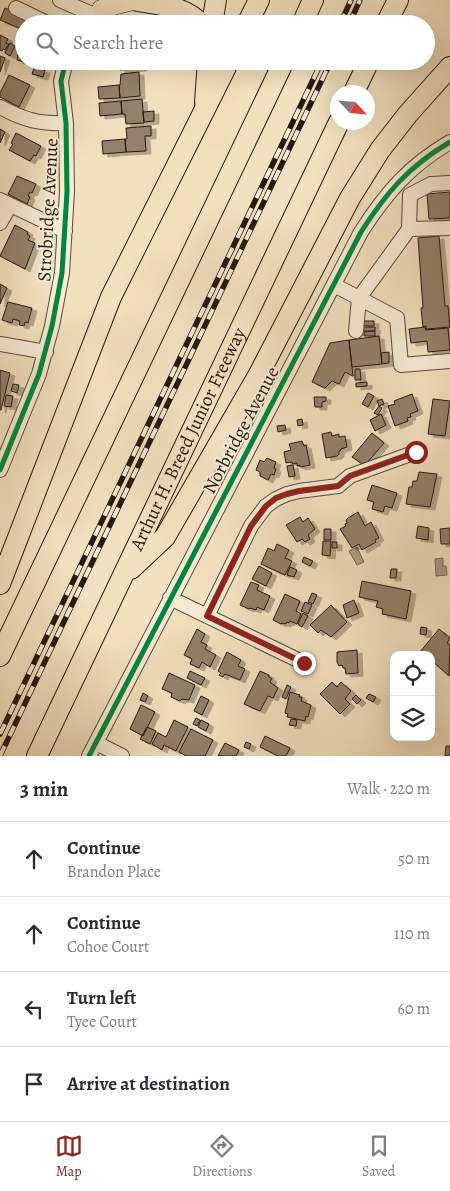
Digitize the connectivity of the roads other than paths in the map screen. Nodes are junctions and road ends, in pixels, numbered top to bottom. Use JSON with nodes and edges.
{"nodes":[{"id":1,"x":60,"y":0,"type":"edge"},
{"id":2,"x":133,"y":0,"type":"edge"},
{"id":3,"x":137,"y":0,"type":"edge"},
{"id":4,"x":216,"y":0,"type":"edge"},
{"id":5,"x":259,"y":0,"type":"edge"},
{"id":6,"x":313,"y":0,"type":"edge"},
{"id":7,"x":398,"y":0,"type":"edge"},
{"id":8,"x":16,"y":8,"type":"dead end"},
{"id":9,"x":30,"y":15,"type":"edge"},
{"id":10,"x":91,"y":15,"type":"edge"},
{"id":11,"x":96,"y":15,"type":"edge"},
{"id":12,"x":190,"y":15,"type":"edge"},
{"id":13,"x":214,"y":15,"type":"edge"},
{"id":14,"x":252,"y":15,"type":"edge"},
{"id":15,"x":306,"y":15,"type":"edge"},
{"id":16,"x":390,"y":15,"type":"edge"},
{"id":17,"x":450,"y":67,"type":"edge"},
{"id":18,"x":64,"y":70,"type":"edge"},
{"id":19,"x":207,"y":70,"type":"edge"},
{"id":20,"x":225,"y":70,"type":"edge"},
{"id":21,"x":280,"y":70,"type":"edge"},
{"id":22,"x":364,"y":70,"type":"edge"},
{"id":23,"x":357,"y":85,"type":"edge"},
{"id":24,"x":0,"y":107,"type":"edge"},
{"id":25,"x":204,"y":114,"type":"junction"},
{"id":26,"x":66,"y":123,"type":"junction"},
{"id":27,"x":335,"y":130,"type":"edge"},
{"id":28,"x":450,"y":142,"type":"edge"},
{"id":29,"x":450,"y":183,"type":"edge"},
{"id":30,"x":5,"y":203,"type":"edge"},
{"id":31,"x":0,"y":223,"type":"edge"},
{"id":32,"x":450,"y":228,"type":"edge"},
{"id":33,"x":409,"y":229,"type":"junction"},
{"id":34,"x":65,"y":231,"type":"junction"},
{"id":35,"x":334,"y":285,"type":"junction"},
{"id":36,"x":360,"y":298,"type":"junction"},
{"id":37,"x":356,"y":331,"type":"dead end"},
{"id":38,"x":0,"y":344,"type":"edge"},
{"id":39,"x":46,"y":352,"type":"junction"},
{"id":40,"x":450,"y":361,"type":"edge"},
{"id":41,"x":416,"y":452,"type":"dead end"},
{"id":42,"x":0,"y":470,"type":"edge"},
{"id":43,"x":124,"y":575,"type":"junction"},
{"id":44,"x":0,"y":584,"type":"edge"},
{"id":45,"x":170,"y":598,"type":"junction"},
{"id":46,"x":207,"y":616,"type":"junction"},
{"id":47,"x":0,"y":656,"type":"edge"},
{"id":48,"x":304,"y":663,"type":"dead end"},
{"id":49,"x":96,"y":743,"type":"junction"},
{"id":50,"x":37,"y":756,"type":"edge"},
{"id":51,"x":89,"y":756,"type":"edge"},
{"id":52,"x":122,"y":756,"type":"edge"}],
"edges":[{"from":1,"to":10,"type":"street"},
{"from":2,"to":3,"type":"main road"},
{"from":2,"to":11,"type":"main road"},
{"from":2,"to":12,"type":"highway"},
{"from":4,"to":13,"type":"highway"},
{"from":5,"to":14,"type":"highway"},
{"from":6,"to":15,"type":"highway"},
{"from":7,"to":16,"type":"highway"},
{"from":8,"to":9,"type":"street"},
{"from":17,"to":43,"type":"highway"},
{"from":18,"to":26,"type":"street","name":"Strobridge Avenue"},
{"from":19,"to":25,"type":"highway"},
{"from":20,"to":25,"type":"highway"},
{"from":21,"to":47,"type":"highway"},
{"from":22,"to":23,"type":"highway"},
{"from":24,"to":26,"type":"street"},
{"from":25,"to":44,"type":"highway"},
{"from":26,"to":34,"type":"street","name":"Strobridge Avenue"},
{"from":27,"to":43,"type":"highway","name":"Arthur H. Breed Junior Freeway"},
{"from":28,"to":35,"type":"street","name":"Norbridge Avenue"},
{"from":29,"to":33,"type":"street"},
{"from":30,"to":31,"type":"street"},
{"from":30,"to":34,"type":"street"},
{"from":32,"to":33,"type":"street"},
{"from":33,"to":36,"type":"street"},
{"from":34,"to":39,"type":"street","name":"Strobridge Avenue"},
{"from":35,"to":36,"type":"street"},
{"from":35,"to":45,"type":"street","name":"Norbridge Avenue"},
{"from":36,"to":37,"type":"street"},
{"from":36,"to":40,"type":"street"},
{"from":38,"to":39,"type":"street"},
{"from":39,"to":42,"type":"street","name":"Strobridge Avenue"},
{"from":41,"to":46,"type":"street"},
{"from":43,"to":50,"type":"highway","name":"Arthur H. Breed Junior Freeway"},
{"from":45,"to":46,"type":"street"},
{"from":45,"to":49,"type":"street","name":"Norbridge Avenue"},
{"from":46,"to":48,"type":"street"},
{"from":49,"to":51,"type":"street","name":"Norbridge Avenue"},
{"from":49,"to":52,"type":"street"}]}
